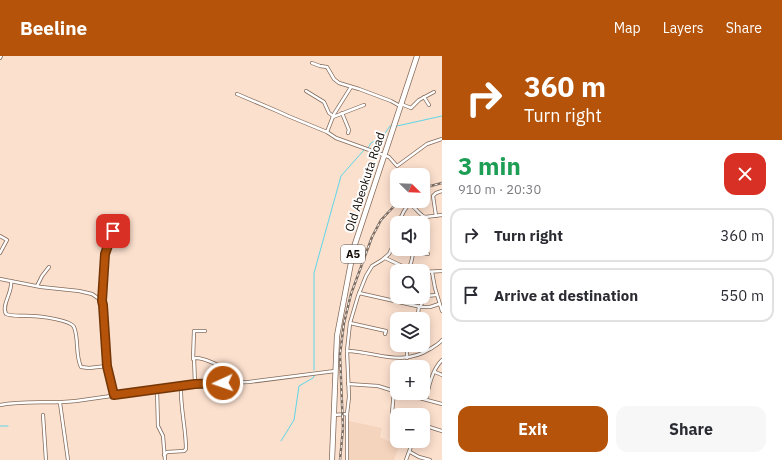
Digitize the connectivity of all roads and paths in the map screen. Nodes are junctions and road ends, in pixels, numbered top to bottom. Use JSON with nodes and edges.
{"nodes":[{"id":1,"x":417,"y":56,"type":"edge"},
{"id":2,"x":312,"y":63,"type":"dead end"},
{"id":3,"x":351,"y":86,"type":"junction"},
{"id":4,"x":306,"y":91,"type":"dead end"},
{"id":5,"x":434,"y":92,"type":"dead end"},
{"id":6,"x":237,"y":94,"type":"dead end"},
{"id":7,"x":424,"y":97,"type":"junction"},
{"id":8,"x":364,"y":105,"type":"dead end"},
{"id":9,"x":401,"y":105,"type":"junction"},
{"id":10,"x":429,"y":105,"type":"dead end"},
{"id":11,"x":342,"y":113,"type":"junction"},
{"id":12,"x":333,"y":117,"type":"junction"},
{"id":13,"x":327,"y":132,"type":"junction"},
{"id":14,"x":348,"y":133,"type":"dead end"},
{"id":15,"x":442,"y":139,"type":"edge"},
{"id":16,"x":384,"y":155,"type":"junction"},
{"id":17,"x":442,"y":191,"type":"edge"},
{"id":18,"x":442,"y":215,"type":"edge"},
{"id":19,"x":402,"y":216,"type":"edge"},
{"id":20,"x":423,"y":216,"type":"edge"},
{"id":21,"x":436,"y":216,"type":"junction"},
{"id":22,"x":430,"y":217,"type":"edge"},
{"id":23,"x":113,"y":231,"type":"dead end"},
{"id":24,"x":0,"y":236,"type":"edge"},
{"id":25,"x":390,"y":252,"type":"edge"},
{"id":26,"x":0,"y":253,"type":"edge"},
{"id":27,"x":386,"y":258,"type":"junction"},
{"id":28,"x":398,"y":264,"type":"edge"},
{"id":29,"x":48,"y":267,"type":"dead end"},
{"id":30,"x":442,"y":271,"type":"edge"},
{"id":31,"x":432,"y":272,"type":"joint"},
{"id":32,"x":0,"y":278,"type":"edge"},
{"id":33,"x":11,"y":281,"type":"junction"},
{"id":34,"x":37,"y":286,"type":"junction"},
{"id":35,"x":359,"y":293,"type":"junction"},
{"id":36,"x":436,"y":294,"type":"junction"},
{"id":37,"x":102,"y":301,"type":"junction"},
{"id":38,"x":439,"y":304,"type":"junction"},
{"id":39,"x":419,"y":307,"type":"junction"},
{"id":40,"x":442,"y":311,"type":"edge"},
{"id":41,"x":418,"y":312,"type":"edge"},
{"id":42,"x":350,"y":323,"type":"junction"},
{"id":43,"x":205,"y":332,"type":"dead end"},
{"id":44,"x":385,"y":334,"type":"dead end"},
{"id":45,"x":442,"y":340,"type":"edge"},
{"id":46,"x":347,"y":351,"type":"junction"},
{"id":47,"x":407,"y":352,"type":"edge"},
{"id":48,"x":407,"y":358,"type":"junction"},
{"id":49,"x":193,"y":359,"type":"junction"},
{"id":50,"x":442,"y":360,"type":"edge"},
{"id":51,"x":218,"y":365,"type":"dead end"},
{"id":52,"x":107,"y":366,"type":"junction"},
{"id":53,"x":336,"y":371,"type":"junction"},
{"id":54,"x":435,"y":372,"type":"junction"},
{"id":55,"x":442,"y":376,"type":"edge"},
{"id":56,"x":195,"y":384,"type":"junction"},
{"id":57,"x":348,"y":384,"type":"junction"},
{"id":58,"x":180,"y":386,"type":"junction"},
{"id":59,"x":430,"y":387,"type":"edge"},
{"id":60,"x":157,"y":390,"type":"junction"},
{"id":61,"x":390,"y":390,"type":"edge"},
{"id":62,"x":114,"y":395,"type":"junction"},
{"id":63,"x":429,"y":400,"type":"edge"},
{"id":64,"x":60,"y":403,"type":"junction"},
{"id":65,"x":442,"y":404,"type":"edge"},
{"id":66,"x":0,"y":405,"type":"edge"},
{"id":67,"x":43,"y":414,"type":"dead end"},
{"id":68,"x":347,"y":414,"type":"junction"},
{"id":69,"x":334,"y":415,"type":"junction"},
{"id":70,"x":430,"y":427,"type":"edge"},
{"id":71,"x":442,"y":430,"type":"edge"},
{"id":72,"x":411,"y":448,"type":"edge"},
{"id":73,"x":410,"y":452,"type":"junction"},
{"id":74,"x":164,"y":455,"type":"junction"},
{"id":75,"x":46,"y":460,"type":"edge"},
{"id":76,"x":68,"y":460,"type":"edge"},
{"id":77,"x":165,"y":460,"type":"edge"},
{"id":78,"x":332,"y":460,"type":"edge"},
{"id":79,"x":347,"y":460,"type":"edge"},
{"id":80,"x":406,"y":460,"type":"edge"},
{"id":81,"x":430,"y":460,"type":"edge"}],
"edges":[{"from":1,"to":9,"type":"highway","name":"Old Abeokuta Road","number":"A5"},
{"from":2,"to":3,"type":"street"},
{"from":3,"to":9,"type":"street"},
{"from":3,"to":12,"type":"street"},
{"from":4,"to":12,"type":"street"},
{"from":5,"to":7,"type":"street"},
{"from":6,"to":13,"type":"street"},
{"from":7,"to":9,"type":"street"},
{"from":7,"to":10,"type":"street"},
{"from":8,"to":11,"type":"street"},
{"from":9,"to":16,"type":"highway","name":"Old Abeokuta Road","number":"A5"},
{"from":11,"to":12,"type":"street"},
{"from":11,"to":14,"type":"street"},
{"from":12,"to":13,"type":"street"},
{"from":13,"to":16,"type":"street"},
{"from":15,"to":16,"type":"street"},
{"from":16,"to":53,"type":"highway","name":"Old Abeokuta Road","number":"A5"},
{"from":17,"to":21,"type":"street"},
{"from":18,"to":21,"type":"street"},
{"from":19,"to":20,"type":"street"},
{"from":21,"to":22,"type":"street"},
{"from":23,"to":37,"type":"street"},
{"from":24,"to":26,"type":"street"},
{"from":25,"to":27,"type":"street"},
{"from":27,"to":28,"type":"street"},
{"from":27,"to":35,"type":"street"},
{"from":29,"to":34,"type":"street"},
{"from":30,"to":31,"type":"street"},
{"from":31,"to":36,"type":"street"},
{"from":32,"to":33,"type":"street"},
{"from":33,"to":34,"type":"street"},
{"from":33,"to":52,"type":"street"},
{"from":34,"to":37,"type":"street"},
{"from":35,"to":39,"type":"street"},
{"from":35,"to":42,"type":"street"},
{"from":36,"to":38,"type":"street"},
{"from":36,"to":39,"type":"street"},
{"from":37,"to":52,"type":"street"},
{"from":38,"to":39,"type":"street"},
{"from":38,"to":40,"type":"street"},
{"from":39,"to":41,"type":"street"},
{"from":42,"to":44,"type":"street"},
{"from":42,"to":46,"type":"street"},
{"from":43,"to":49,"type":"street"},
{"from":45,"to":48,"type":"street"},
{"from":46,"to":48,"type":"street"},
{"from":46,"to":57,"type":"street"},
{"from":47,"to":48,"type":"street"},
{"from":49,"to":51,"type":"street"},
{"from":49,"to":56,"type":"street"},
{"from":50,"to":54,"type":"street"},
{"from":52,"to":62,"type":"street"},
{"from":53,"to":56,"type":"street"},
{"from":53,"to":69,"type":"highway","name":"Old Abeokuta Road","number":"A5"},
{"from":54,"to":55,"type":"street"},
{"from":54,"to":59,"type":"street"},
{"from":56,"to":58,"type":"street"},
{"from":57,"to":61,"type":"street"},
{"from":57,"to":68,"type":"street"},
{"from":58,"to":60,"type":"street"},
{"from":58,"to":74,"type":"street"},
{"from":60,"to":62,"type":"street"},
{"from":60,"to":74,"type":"street"},
{"from":62,"to":64,"type":"street"},
{"from":63,"to":65,"type":"street"},
{"from":64,"to":66,"type":"street"},
{"from":64,"to":76,"type":"street"},
{"from":67,"to":75,"type":"street"},
{"from":68,"to":69,"type":"street"},
{"from":68,"to":79,"type":"street"},
{"from":69,"to":78,"type":"highway","name":"Old Abeokuta Road","number":"A5"},
{"from":70,"to":71,"type":"street"},
{"from":72,"to":73,"type":"street"},
{"from":73,"to":80,"type":"street"},
{"from":73,"to":81,"type":"street"},
{"from":74,"to":77,"type":"street"}]}
